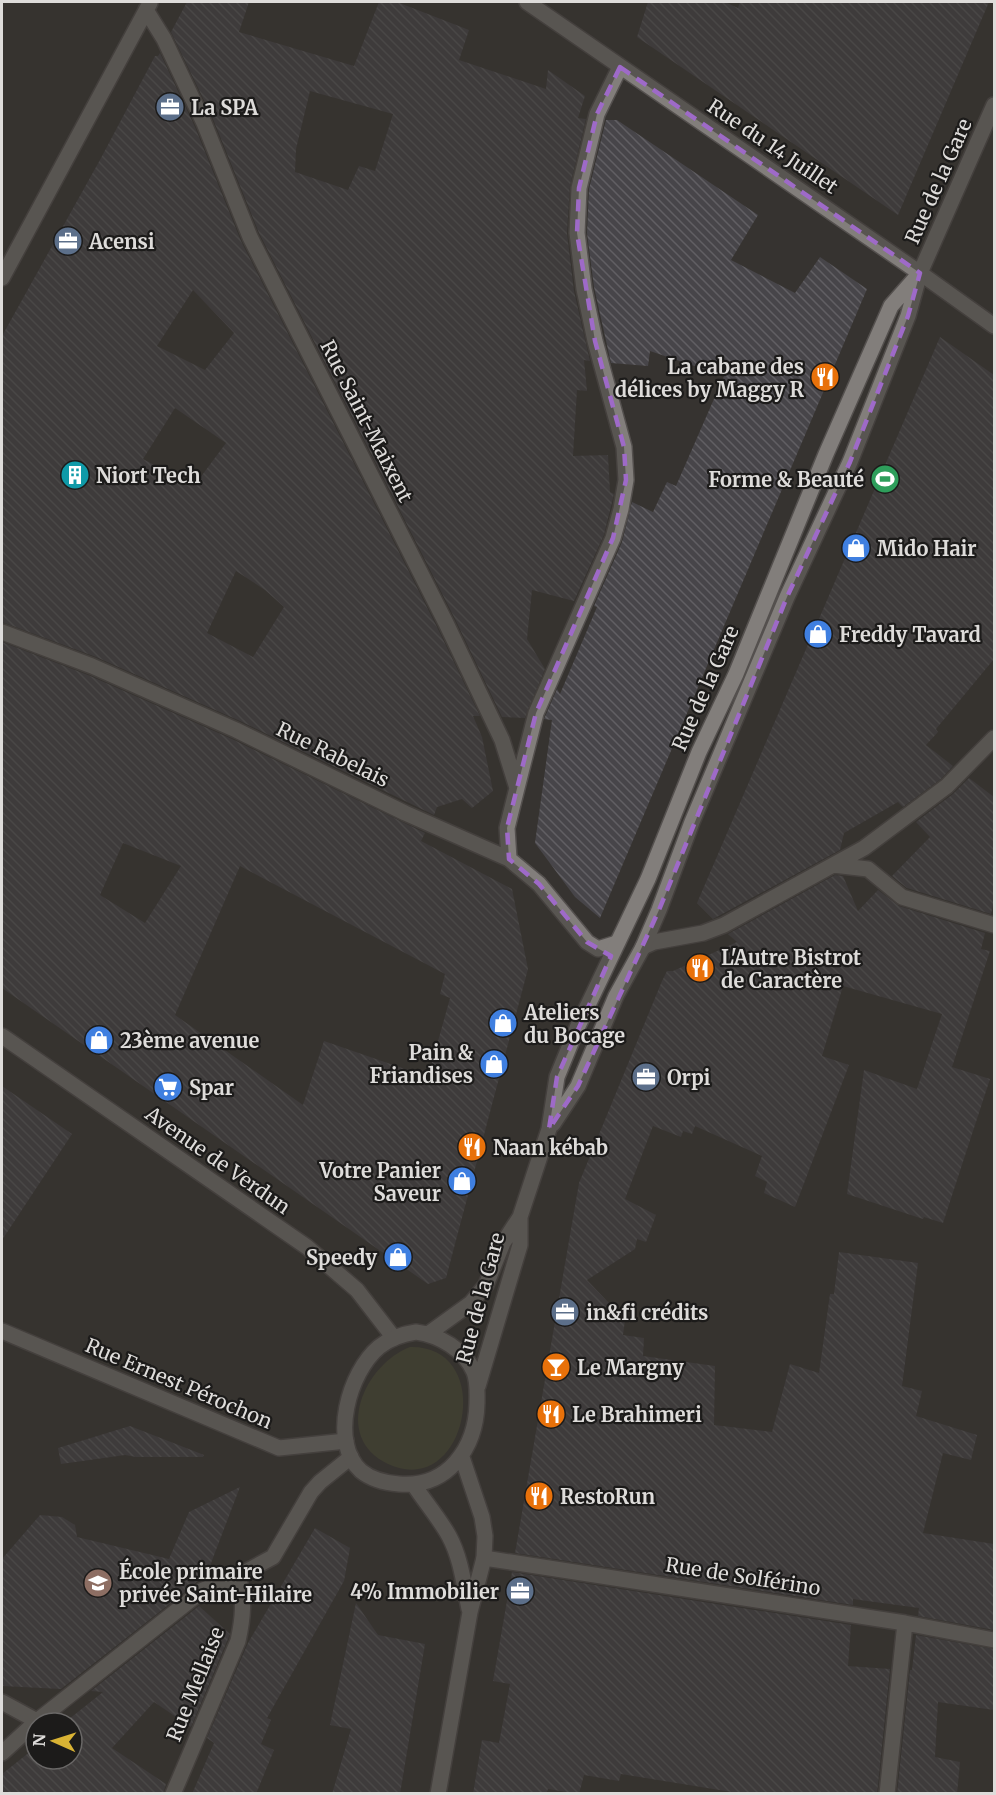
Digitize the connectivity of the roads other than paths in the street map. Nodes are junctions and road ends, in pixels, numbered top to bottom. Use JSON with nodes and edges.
{"nodes":[{"id":1,"x":527,"y":2,"type":"edge"},
{"id":2,"x":149,"y":6,"type":"edge"},
{"id":3,"x":620,"y":67,"type":"junction"},
{"id":4,"x":994,"y":105,"type":"edge"},
{"id":5,"x":920,"y":273,"type":"junction"},
{"id":6,"x":2,"y":278,"type":"edge"},
{"id":7,"x":994,"y":326,"type":"edge"},
{"id":8,"x":2,"y":632,"type":"edge"},
{"id":9,"x":994,"y":738,"type":"edge"},
{"id":10,"x":517,"y":788,"type":"junction"},
{"id":11,"x":509,"y":859,"type":"junction"},
{"id":12,"x":830,"y":865,"type":"junction"},
{"id":13,"x":994,"y":925,"type":"edge"},
{"id":14,"x":617,"y":943,"type":"junction"},
{"id":15,"x":643,"y":947,"type":"junction"},
{"id":16,"x":2,"y":1036,"type":"edge"},
{"id":17,"x":549,"y":1129,"type":"junction"},
{"id":18,"x":520,"y":1217,"type":"junction"},
{"id":19,"x":2,"y":1331,"type":"edge"},
{"id":20,"x":428,"y":1334,"type":"junction"},
{"id":21,"x":394,"y":1338,"type":"junction"},
{"id":22,"x":477,"y":1388,"type":"junction"},
{"id":23,"x":346,"y":1441,"type":"junction"},
{"id":24,"x":351,"y":1457,"type":"junction"},
{"id":25,"x":462,"y":1457,"type":"junction"},
{"id":26,"x":414,"y":1485,"type":"junction"},
{"id":27,"x":484,"y":1558,"type":"junction"},
{"id":28,"x":238,"y":1576,"type":"junction"},
{"id":29,"x":470,"y":1612,"type":"junction"},
{"id":30,"x":905,"y":1623,"type":"junction"},
{"id":31,"x":994,"y":1640,"type":"edge"},
{"id":32,"x":2,"y":1702,"type":"edge"},
{"id":33,"x":50,"y":1711,"type":"edge"},
{"id":34,"x":24,"y":1714,"type":"edge"},
{"id":35,"x":24,"y":1733,"type":"edge"},
{"id":36,"x":2,"y":1753,"type":"edge"},
{"id":37,"x":172,"y":1794,"type":"edge"},
{"id":38,"x":438,"y":1794,"type":"edge"},
{"id":39,"x":887,"y":1794,"type":"edge"}],
"edges":[{"from":1,"to":3,"type":"street","name":"Rue du 14 Juillet"},
{"from":2,"to":6,"type":"street"},
{"from":2,"to":10,"type":"street","name":"Rue Saint-Maixent"},
{"from":3,"to":5,"type":"street","name":"Rue du 14 Juillet"},
{"from":3,"to":10,"type":"street"},
{"from":4,"to":5,"type":"street","name":"Rue de la Gare"},
{"from":5,"to":7,"type":"street","name":"Rue du 14 Juillet"},
{"from":5,"to":14,"type":"street","name":"Rue de la Gare"},
{"from":5,"to":15,"type":"street","name":"Rue de la Gare"},
{"from":8,"to":11,"type":"street","name":"Rue Rabelais"},
{"from":9,"to":12,"type":"street"},
{"from":10,"to":11,"type":"street"},
{"from":11,"to":14,"type":"street","name":"Rue Rabelais"},
{"from":12,"to":13,"type":"street"},
{"from":12,"to":15,"type":"street"},
{"from":14,"to":17,"type":"street","name":"Rue de la Gare"},
{"from":15,"to":17,"type":"street","name":"Rue de la Gare"},
{"from":16,"to":21,"type":"street","name":"Avenue de Verdun"},
{"from":17,"to":18,"type":"street","name":"Rue de la Gare"},
{"from":18,"to":20,"type":"street","name":"Rue de la Gare"},
{"from":18,"to":22,"type":"street","name":"Rue de la Gare"},
{"from":19,"to":23,"type":"street","name":"Rue Ernest Pérochon"},
{"from":20,"to":21,"type":"street"},
{"from":20,"to":22,"type":"street"},
{"from":21,"to":23,"type":"street"},
{"from":22,"to":25,"type":"street"},
{"from":23,"to":24,"type":"street"},
{"from":24,"to":26,"type":"street"},
{"from":24,"to":28,"type":"street"},
{"from":25,"to":26,"type":"street"},
{"from":25,"to":27,"type":"street"},
{"from":26,"to":29,"type":"street"},
{"from":27,"to":29,"type":"street"},
{"from":27,"to":30,"type":"street","name":"Rue de Solférino"},
{"from":28,"to":33,"type":"street"},
{"from":28,"to":37,"type":"street","name":"Rue Mellaise"},
{"from":29,"to":38,"type":"street"},
{"from":30,"to":31,"type":"street","name":"Rue de Solférino"},
{"from":30,"to":39,"type":"street"},
{"from":32,"to":34,"type":"street"},
{"from":35,"to":36,"type":"street"}]}
